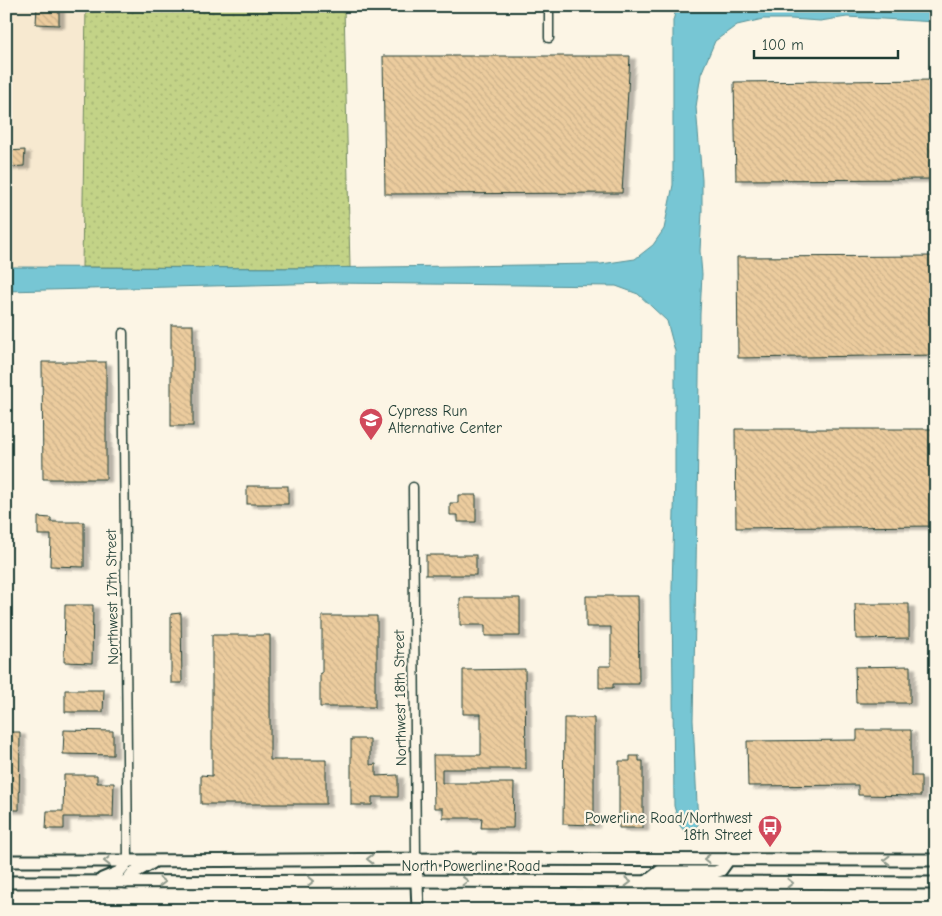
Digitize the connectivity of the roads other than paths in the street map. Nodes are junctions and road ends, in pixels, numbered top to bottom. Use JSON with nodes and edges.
{"nodes":[{"id":1,"x":549,"y":6,"type":"edge"},
{"id":2,"x":549,"y":38,"type":"dead end"},
{"id":3,"x":123,"y":333,"type":"dead end"},
{"id":4,"x":413,"y":487,"type":"dead end"},
{"id":5,"x":416,"y":859,"type":"junction"},
{"id":6,"x":6,"y":860,"type":"edge"},
{"id":7,"x":729,"y":860,"type":"junction"},
{"id":8,"x":936,"y":860,"type":"edge"},
{"id":9,"x":128,"y":861,"type":"junction"},
{"id":10,"x":156,"y":861,"type":"junction"},
{"id":11,"x":416,"y":881,"type":"junction"},
{"id":12,"x":6,"y":882,"type":"edge"},
{"id":13,"x":96,"y":882,"type":"junction"},
{"id":14,"x":126,"y":882,"type":"junction"},
{"id":15,"x":646,"y":882,"type":"junction"},
{"id":16,"x":936,"y":883,"type":"edge"},
{"id":17,"x":418,"y":910,"type":"edge"}],
"edges":[{"from":1,"to":2,"type":"street"},
{"from":3,"to":9,"type":"street","name":"Northwest 17th Street"},
{"from":4,"to":5,"type":"street","name":"Northwest 18th Street"},
{"from":7,"to":5,"type":"main road","name":"North Powerline Road","one_way":true},
{"from":5,"to":10,"type":"main road","name":"North Powerline Road","one_way":true},
{"from":5,"to":11,"type":"main road","name":"Northwest 18th Street"},
{"from":9,"to":6,"type":"main road","name":"North Powerline Road","one_way":true},
{"from":8,"to":7,"type":"main road","name":"North Powerline Road","one_way":true},
{"from":7,"to":15,"type":"main road"},
{"from":9,"to":10,"type":"main road","name":"North Powerline Road"},
{"from":9,"to":13,"type":"main road"},
{"from":10,"to":14,"type":"main road"},
{"from":14,"to":11,"type":"main road","name":"North Powerline Road","one_way":true},
{"from":11,"to":15,"type":"main road","name":"North Powerline Road","one_way":true},
{"from":11,"to":17,"type":"main road","name":"Northwest 18th Street"},
{"from":12,"to":13,"type":"main road","name":"North Powerline Road"},
{"from":13,"to":14,"type":"main road","name":"North Powerline Road"},
{"from":15,"to":16,"type":"main road","name":"North Powerline Road","one_way":true}]}
